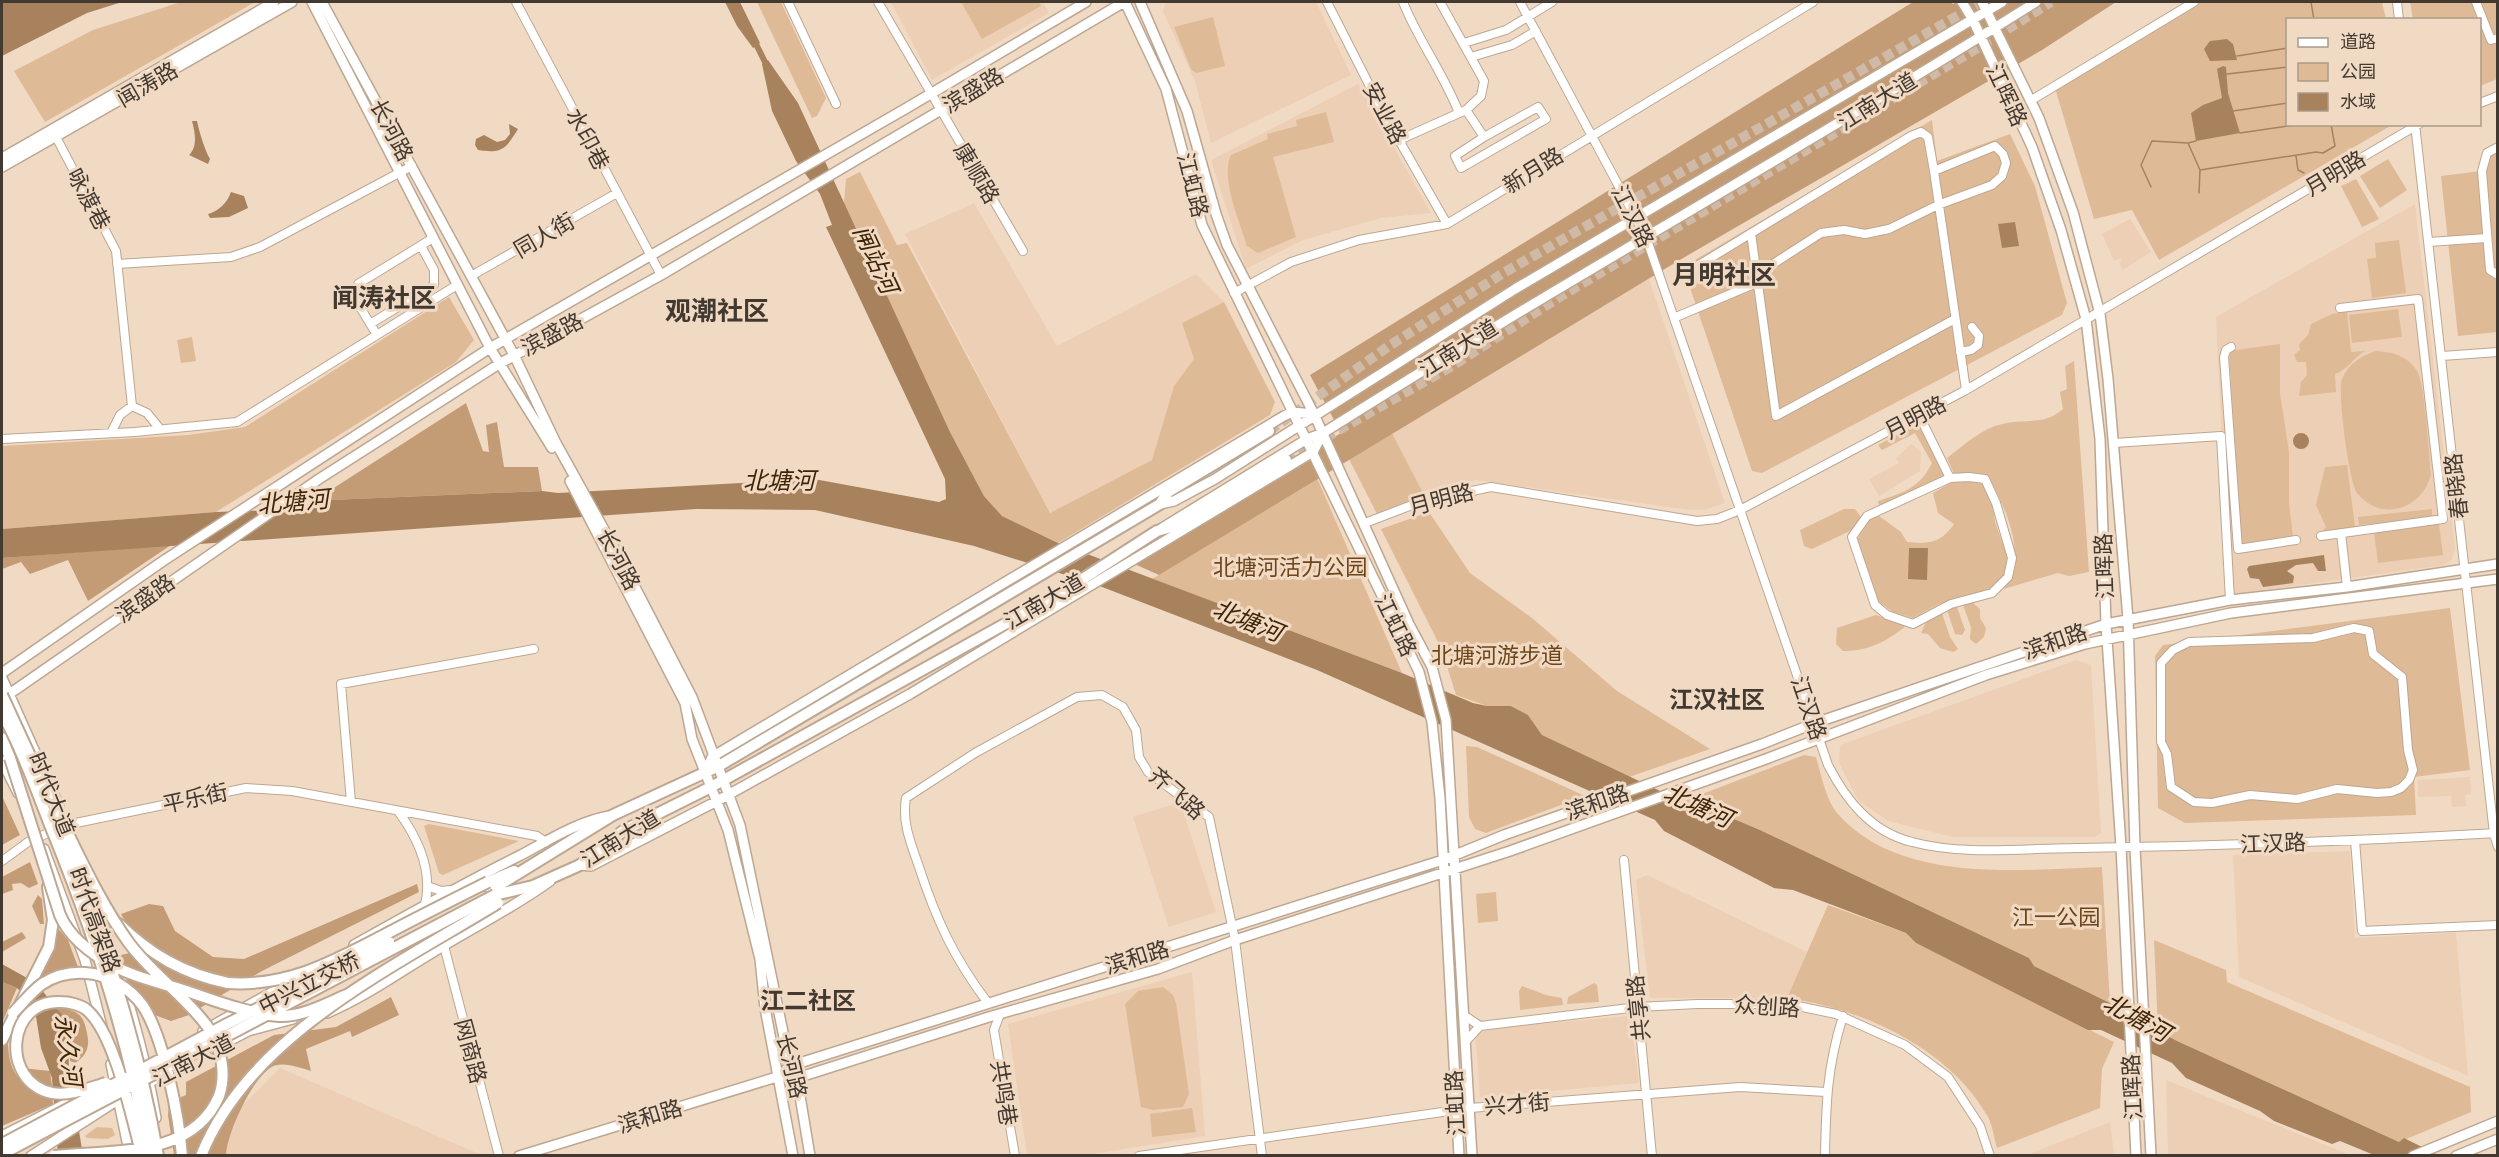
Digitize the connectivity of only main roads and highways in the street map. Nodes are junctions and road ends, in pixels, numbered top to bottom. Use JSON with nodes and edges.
{"nodes":[{"id":1,"x":274,"y":2,"type":"edge"},
{"id":2,"x":292,"y":2,"type":"edge"},
{"id":3,"x":312,"y":2,"type":"edge"},
{"id":4,"x":322,"y":2,"type":"edge"},
{"id":5,"x":1086,"y":2,"type":"edge"},
{"id":6,"x":1124,"y":2,"type":"edge"},
{"id":7,"x":1140,"y":2,"type":"edge"},
{"id":8,"x":1962,"y":2,"type":"edge"},
{"id":9,"x":1982,"y":2,"type":"edge"},
{"id":10,"x":2002,"y":2,"type":"edge"},
{"id":11,"x":2036,"y":2,"type":"edge"},
{"id":12,"x":1986,"y":12,"type":"junction"},
{"id":13,"x":1973,"y":20,"type":"junction"},
{"id":14,"x":1995,"y":27,"type":"junction"},
{"id":15,"x":1980,"y":37,"type":"junction"},
{"id":16,"x":2,"y":158,"type":"edge"},
{"id":17,"x":2,"y":167,"type":"edge"},
{"id":18,"x":506,"y":339,"type":"junction"},
{"id":19,"x":490,"y":348,"type":"junction"},
{"id":20,"x":514,"y":355,"type":"junction"},
{"id":21,"x":499,"y":364,"type":"junction"},
{"id":22,"x":1292,"y":412,"type":"junction"},
{"id":23,"x":1314,"y":414,"type":"junction"},
{"id":24,"x":1300,"y":426,"type":"junction"},
{"id":25,"x":1269,"y":431,"type":"tunnel mouth"},
{"id":26,"x":1323,"y":433,"type":"junction"},
{"id":27,"x":1307,"y":439,"type":"junction"},
{"id":28,"x":553,"y":443,"type":"junction"},
{"id":29,"x":1313,"y":453,"type":"junction"},
{"id":30,"x":1286,"y":460,"type":"tunnel mouth"},
{"id":31,"x":1160,"y":504,"type":"junction"},
{"id":32,"x":1157,"y":531,"type":"junction"},
{"id":33,"x":617,"y":562,"type":"junction"},
{"id":34,"x":2498,"y":564,"type":"edge"},
{"id":35,"x":2498,"y":579,"type":"edge"},
{"id":36,"x":2128,"y":619,"type":"junction"},
{"id":37,"x":2106,"y":624,"type":"junction"},
{"id":38,"x":2128,"y":636,"type":"junction"},
{"id":39,"x":2107,"y":639,"type":"junction"},
{"id":40,"x":2,"y":673,"type":"edge"},
{"id":41,"x":2,"y":678,"type":"edge"},
{"id":42,"x":4,"y":696,"type":"edge"},
{"id":43,"x":815,"y":702,"type":"junction"},
{"id":44,"x":2,"y":713,"type":"edge"},
{"id":45,"x":840,"y":716,"type":"junction"},
{"id":46,"x":846,"y":730,"type":"junction"},
{"id":47,"x":2,"y":738,"type":"edge"},
{"id":48,"x":2,"y":760,"type":"edge"},
{"id":49,"x":715,"y":762,"type":"junction"},
{"id":50,"x":706,"y":773,"type":"junction"},
{"id":51,"x":722,"y":780,"type":"junction"},
{"id":52,"x":711,"y":787,"type":"junction"},
{"id":53,"x":47,"y":791,"type":"junction"},
{"id":54,"x":728,"y":793,"type":"junction"},
{"id":55,"x":717,"y":801,"type":"junction"},
{"id":56,"x":613,"y":815,"type":"junction"},
{"id":57,"x":1455,"y":853,"type":"junction"},
{"id":58,"x":1443,"y":860,"type":"junction"},
{"id":59,"x":580,"y":865,"type":"junction"},
{"id":60,"x":45,"y":866,"type":"junction"},
{"id":61,"x":1456,"y":868,"type":"junction"},
{"id":62,"x":1444,"y":872,"type":"junction"},
{"id":63,"x":556,"y":876,"type":"junction"},
{"id":64,"x":493,"y":892,"type":"junction"},
{"id":65,"x":111,"y":917,"type":"junction"},
{"id":66,"x":349,"y":994,"type":"junction"},
{"id":67,"x":13,"y":1013,"type":"junction"},
{"id":68,"x":2,"y":1040,"type":"edge"},
{"id":69,"x":184,"y":1042,"type":"junction"},
{"id":70,"x":191,"y":1059,"type":"junction"},
{"id":71,"x":144,"y":1064,"type":"junction"},
{"id":72,"x":790,"y":1066,"type":"junction"},
{"id":73,"x":127,"y":1076,"type":"junction"},
{"id":74,"x":780,"y":1076,"type":"junction"},
{"id":75,"x":797,"y":1078,"type":"junction"},
{"id":76,"x":116,"y":1081,"type":"junction"},
{"id":77,"x":148,"y":1083,"type":"junction"},
{"id":78,"x":120,"y":1098,"type":"junction"},
{"id":79,"x":2498,"y":1121,"type":"edge"},
{"id":80,"x":2,"y":1136,"type":"edge"},
{"id":81,"x":2498,"y":1139,"type":"edge"},
{"id":82,"x":2,"y":1144,"type":"edge"},
{"id":83,"x":2135,"y":1153,"type":"edge"},
{"id":84,"x":2,"y":1154,"type":"edge"},
{"id":85,"x":31,"y":1155,"type":"edge"},
{"id":86,"x":54,"y":1155,"type":"edge"},
{"id":87,"x":130,"y":1155,"type":"edge"},
{"id":88,"x":142,"y":1155,"type":"edge"},
{"id":89,"x":149,"y":1155,"type":"edge"},
{"id":90,"x":160,"y":1155,"type":"edge"},
{"id":91,"x":182,"y":1155,"type":"edge"},
{"id":92,"x":201,"y":1155,"type":"edge"},
{"id":93,"x":519,"y":1155,"type":"edge"},
{"id":94,"x":793,"y":1155,"type":"edge"},
{"id":95,"x":810,"y":1155,"type":"edge"},
{"id":96,"x":1459,"y":1155,"type":"edge"},
{"id":97,"x":1472,"y":1155,"type":"edge"},
{"id":98,"x":2151,"y":1155,"type":"edge"},
{"id":99,"x":2413,"y":1155,"type":"edge"},
{"id":100,"x":2456,"y":1155,"type":"edge"}],
"edges":[{"from":1,"to":16,"type":"main road","name":"闻涛路"},
{"from":2,"to":17,"type":"main road","name":"闻涛路"},
{"from":3,"to":19,"type":"main road","name":"长河路"},
{"from":4,"to":18,"type":"main road","name":"长河路"},
{"from":5,"to":18,"type":"main road","name":"滨盛路"},
{"from":6,"to":20,"type":"main road","name":"滨盛路"},
{"from":6,"to":22,"type":"main road","name":"江虹路"},
{"from":7,"to":23,"type":"main road","name":"江虹路"},
{"from":8,"to":13,"type":"main road","name":"江晖路"},
{"from":9,"to":12,"type":"main road","name":"江晖路"},
{"from":10,"to":12,"type":"main road","name":"江南大道"},
{"from":11,"to":14,"type":"main road","name":"江南大道"},
{"from":12,"to":13,"type":"main road","name":"江南大道"},
{"from":12,"to":14,"type":"main road","name":"江晖路"},
{"from":13,"to":15,"type":"main road","name":"江晖路"},
{"from":13,"to":23,"type":"main road","name":"江南大道"},
{"from":14,"to":15,"type":"main road","name":"江南大道"},
{"from":14,"to":36,"type":"main road","name":"江晖路"},
{"from":15,"to":26,"type":"main road","name":"江南大道"},
{"from":15,"to":37,"type":"main road","name":"江晖路"},
{"from":18,"to":19,"type":"main road","name":"滨盛路"},
{"from":18,"to":20,"type":"main road","name":"长河路"},
{"from":19,"to":21,"type":"main road","name":"长河路"},
{"from":19,"to":40,"type":"main road","name":"滨盛路"},
{"from":20,"to":21,"type":"main road","name":"滨盛路"},
{"from":20,"to":28,"type":"main road","name":"长河路"},
{"from":21,"to":28,"type":"main road","name":"长河路"},
{"from":21,"to":42,"type":"main road","name":"滨盛路"},
{"from":22,"to":23,"type":"main road"},
{"from":22,"to":24,"type":"main road","name":"江虹路"},
{"from":22,"to":43,"type":"main road"},
{"from":23,"to":24,"type":"main road","name":"江南大道"},
{"from":23,"to":26,"type":"main road","name":"江虹路"},
{"from":24,"to":27,"type":"main road","name":"江虹路"},
{"from":24,"to":31,"type":"main road","name":"江南大道"},
{"from":25,"to":31,"type":"highway"},
{"from":26,"to":27,"type":"main road","name":"江南大道"},
{"from":26,"to":29,"type":"main road"},
{"from":26,"to":57,"type":"main road","name":"江虹路"},
{"from":27,"to":29,"type":"main road","name":"江虹路"},
{"from":27,"to":32,"type":"main road","name":"江南大道"},
{"from":28,"to":33,"type":"main road","name":"长河路"},
{"from":29,"to":46,"type":"main road"},
{"from":29,"to":58,"type":"main road","name":"江虹路"},
{"from":30,"to":32,"type":"highway"},
{"from":31,"to":43,"type":"highway","name":"江南大道"},
{"from":32,"to":45,"type":"highway","name":"江南大道"},
{"from":33,"to":49,"type":"main road","name":"长河路"},
{"from":33,"to":50,"type":"main road","name":"长河路"},
{"from":34,"to":36,"type":"main road","name":"滨和路"},
{"from":35,"to":38,"type":"main road","name":"滨和路"},
{"from":36,"to":37,"type":"main road","name":"滨和路"},
{"from":36,"to":38,"type":"main road","name":"江晖路"},
{"from":37,"to":39,"type":"main road","name":"江晖路"},
{"from":37,"to":57,"type":"main road","name":"滨和路"},
{"from":38,"to":39,"type":"main road","name":"滨和路"},
{"from":38,"to":98,"type":"main road","name":"江晖路"},
{"from":39,"to":61,"type":"main road","name":"滨和路"},
{"from":39,"to":83,"type":"main road","name":"江晖路"},
{"from":41,"to":42,"type":"main road","name":"时代大道"},
{"from":42,"to":53,"type":"highway","name":"时代高架路","bridge":true},
{"from":42,"to":71,"type":"main road","name":"时代大道"},
{"from":43,"to":49,"type":"highway","name":"江南大道"},
{"from":44,"to":89,"type":"highway","name":"时代高架路","bridge":true},
{"from":45,"to":46,"type":"main road"},
{"from":45,"to":51,"type":"highway","name":"江南大道"},
{"from":46,"to":54,"type":"main road"},
{"from":47,"to":60,"type":"highway","bridge":true},
{"from":48,"to":76,"type":"main road","name":"时代大道"},
{"from":49,"to":50,"type":"highway","name":"江南大道"},
{"from":49,"to":51,"type":"main road","name":"长河路"},
{"from":50,"to":52,"type":"main road","name":"长河路"},
{"from":50,"to":56,"type":"highway","name":"江南大道"},
{"from":51,"to":52,"type":"highway","name":"江南大道"},
{"from":51,"to":54,"type":"main road","name":"长河路"},
{"from":52,"to":55,"type":"main road","name":"长河路"},
{"from":52,"to":59,"type":"highway","name":"江南大道"},
{"from":53,"to":65,"type":"highway","bridge":true},
{"from":53,"to":90,"type":"highway","name":"时代高架路","bridge":true},
{"from":54,"to":55,"type":"main road"},
{"from":54,"to":72,"type":"main road","name":"长河路"},
{"from":55,"to":59,"type":"main road"},
{"from":55,"to":74,"type":"main road","name":"长河路"},
{"from":56,"to":64,"type":"highway","name":"中兴立交桥"},
{"from":56,"to":69,"type":"main road","name":"江南大道"},
{"from":57,"to":58,"type":"main road","name":"滨和路"},
{"from":57,"to":61,"type":"main road","name":"江虹路"},
{"from":58,"to":62,"type":"main road","name":"江虹路"},
{"from":58,"to":72,"type":"main road","name":"滨和路"},
{"from":59,"to":63,"type":"highway","name":"江南大道"},
{"from":60,"to":66,"type":"highway","bridge":true},
{"from":60,"to":67,"type":"highway","bridge":true},
{"from":61,"to":62,"type":"main road","name":"滨和路"},
{"from":61,"to":97,"type":"main road","name":"江虹路"},
{"from":62,"to":75,"type":"main road","name":"滨和路"},
{"from":62,"to":96,"type":"main road","name":"江虹路"},
{"from":63,"to":64,"type":"highway"},
{"from":63,"to":70,"type":"main road","name":"江南大道"},
{"from":64,"to":65,"type":"highway","bridge":true},
{"from":64,"to":66,"type":"highway","bridge":true},
{"from":64,"to":73,"type":"highway","name":"中兴立交桥","bridge":true},
{"from":64,"to":84,"type":"highway","name":"中兴立交桥","bridge":true},
{"from":65,"to":86,"type":"highway","bridge":true},
{"from":66,"to":92,"type":"highway","bridge":true},
{"from":67,"to":68,"type":"highway"},
{"from":67,"to":91,"type":"highway","bridge":true},
{"from":69,"to":70,"type":"main road"},
{"from":69,"to":71,"type":"main road","name":"江南大道"},
{"from":70,"to":77,"type":"main road","name":"江南大道"},
{"from":71,"to":76,"type":"main road","name":"江南大道"},
{"from":71,"to":77,"type":"main road","name":"时代大道"},
{"from":72,"to":74,"type":"main road","name":"滨和路"},
{"from":72,"to":75,"type":"main road","name":"长河路"},
{"from":73,"to":82,"type":"highway","name":"中兴立交桥","bridge":true},
{"from":73,"to":88,"type":"highway","bridge":true},
{"from":74,"to":75,"type":"main road","name":"滨和路"},
{"from":74,"to":93,"type":"main road","name":"滨和路"},
{"from":74,"to":94,"type":"main road","name":"长河路"},
{"from":75,"to":95,"type":"main road","name":"长河路"},
{"from":76,"to":78,"type":"main road","name":"时代大道"},
{"from":76,"to":80,"type":"main road","name":"江南大道"},
{"from":77,"to":78,"type":"main road","name":"江南大道"},
{"from":77,"to":90,"type":"main road","name":"时代大道"},
{"from":78,"to":85,"type":"main road","name":"江南大道"},
{"from":78,"to":87,"type":"main road","name":"时代大道"},
{"from":79,"to":99,"type":"main road"},
{"from":81,"to":100,"type":"main road"}]}
